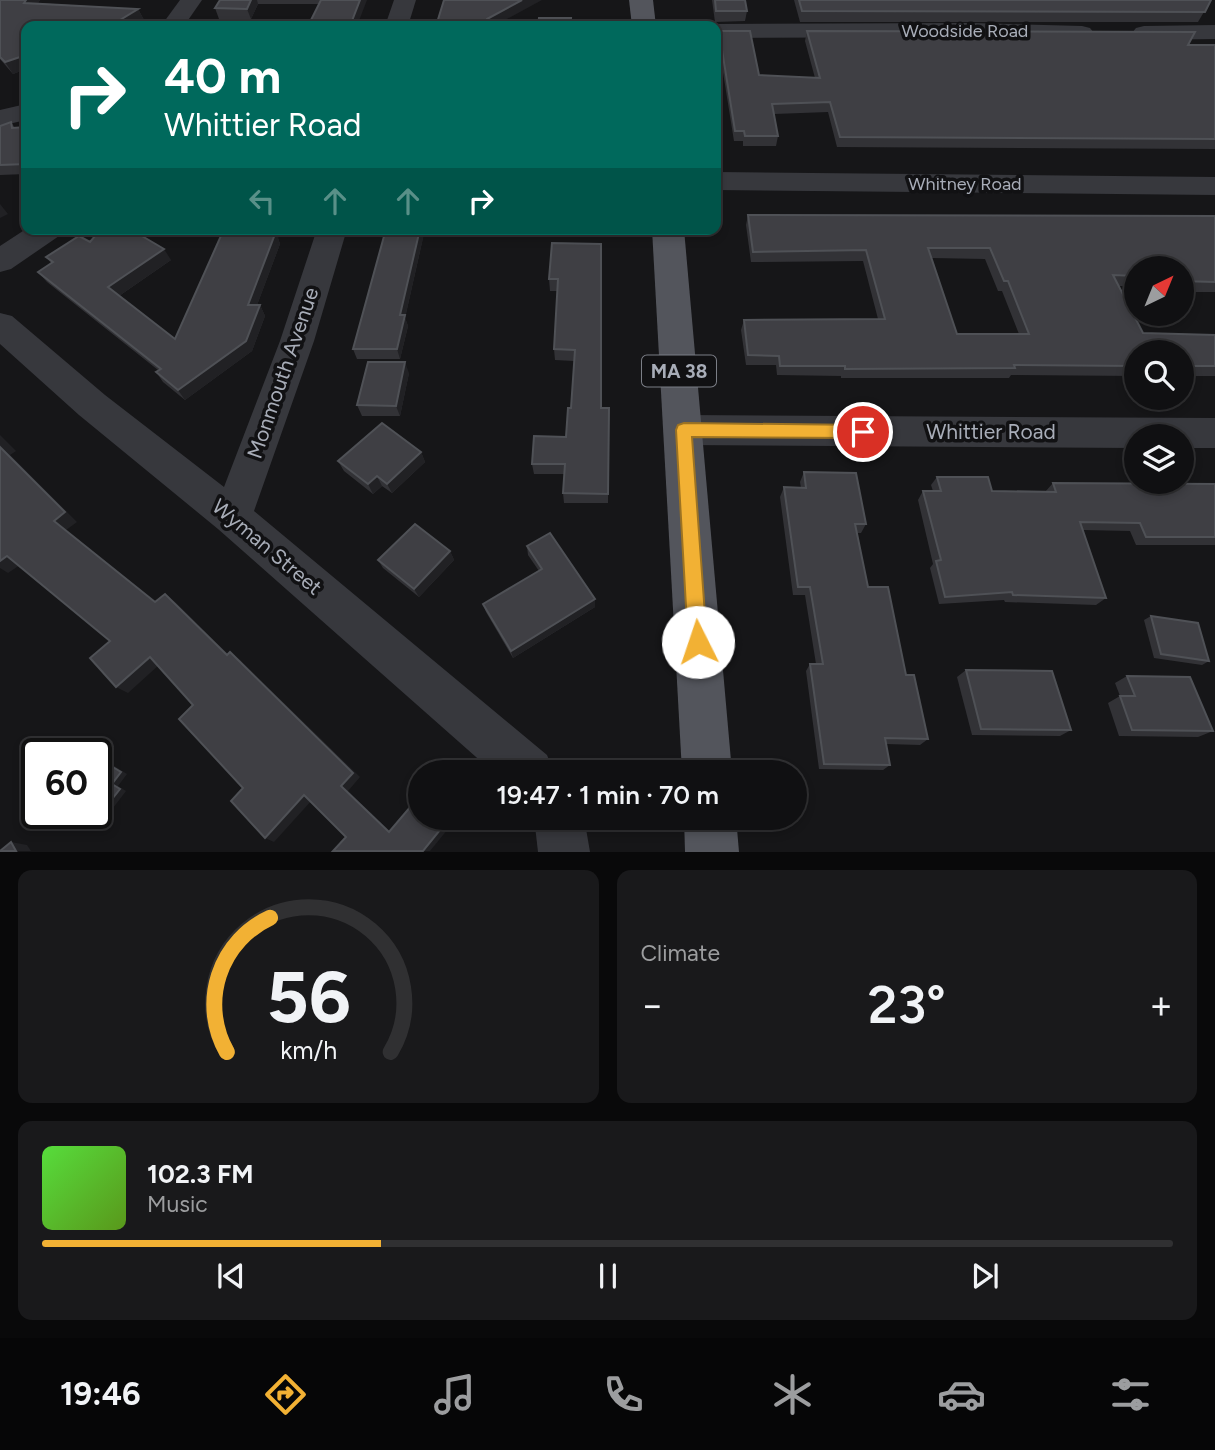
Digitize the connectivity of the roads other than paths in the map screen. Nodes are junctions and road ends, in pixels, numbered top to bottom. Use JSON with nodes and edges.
{"nodes":[{"id":1,"x":191,"y":0,"type":"edge"},
{"id":2,"x":405,"y":0,"type":"edge"},
{"id":3,"x":640,"y":1,"type":"edge"},
{"id":4,"x":176,"y":21,"type":"edge"},
{"id":5,"x":399,"y":21,"type":"edge"},
{"id":6,"x":644,"y":21,"type":"edge"},
{"id":7,"x":721,"y":31,"type":"edge"},
{"id":8,"x":1215,"y":32,"type":"edge"},
{"id":9,"x":21,"y":113,"type":"edge"},
{"id":10,"x":0,"y":118,"type":"edge"},
{"id":11,"x":721,"y":181,"type":"edge"},
{"id":12,"x":1215,"y":186,"type":"edge"},
{"id":13,"x":39,"y":235,"type":"edge"},
{"id":14,"x":330,"y":235,"type":"edge"},
{"id":15,"x":668,"y":235,"type":"edge"},
{"id":16,"x":0,"y":261,"type":"edge"},
{"id":17,"x":0,"y":325,"type":"edge"},
{"id":18,"x":684,"y":430,"type":"junction"},
{"id":19,"x":1215,"y":433,"type":"edge"},
{"id":20,"x":232,"y":517,"type":"junction"},
{"id":21,"x":516,"y":760,"type":"edge"},
{"id":22,"x":705,"y":760,"type":"edge"},
{"id":23,"x":562,"y":830,"type":"edge"},
{"id":24,"x":711,"y":830,"type":"edge"},
{"id":25,"x":564,"y":852,"type":"edge"},
{"id":26,"x":712,"y":852,"type":"edge"}],
"edges":[{"from":1,"to":4,"type":"street"},
{"from":2,"to":5,"type":"street"},
{"from":3,"to":6,"type":"main road"},
{"from":7,"to":8,"type":"street","name":"Woodside Road"},
{"from":9,"to":10,"type":"street"},
{"from":11,"to":12,"type":"street","name":"Whitney Road"},
{"from":13,"to":16,"type":"street"},
{"from":14,"to":20,"type":"street","name":"Monmouth Avenue"},
{"from":15,"to":18,"type":"main road","number":"MA 38"},
{"from":17,"to":20,"type":"street","name":"Wyman Street"},
{"from":18,"to":19,"type":"street","name":"Whittier Road"},
{"from":18,"to":22,"type":"main road","number":"MA 38"},
{"from":20,"to":21,"type":"street","name":"Wyman Street"},
{"from":23,"to":25,"type":"street"},
{"from":24,"to":26,"type":"main road"}]}
